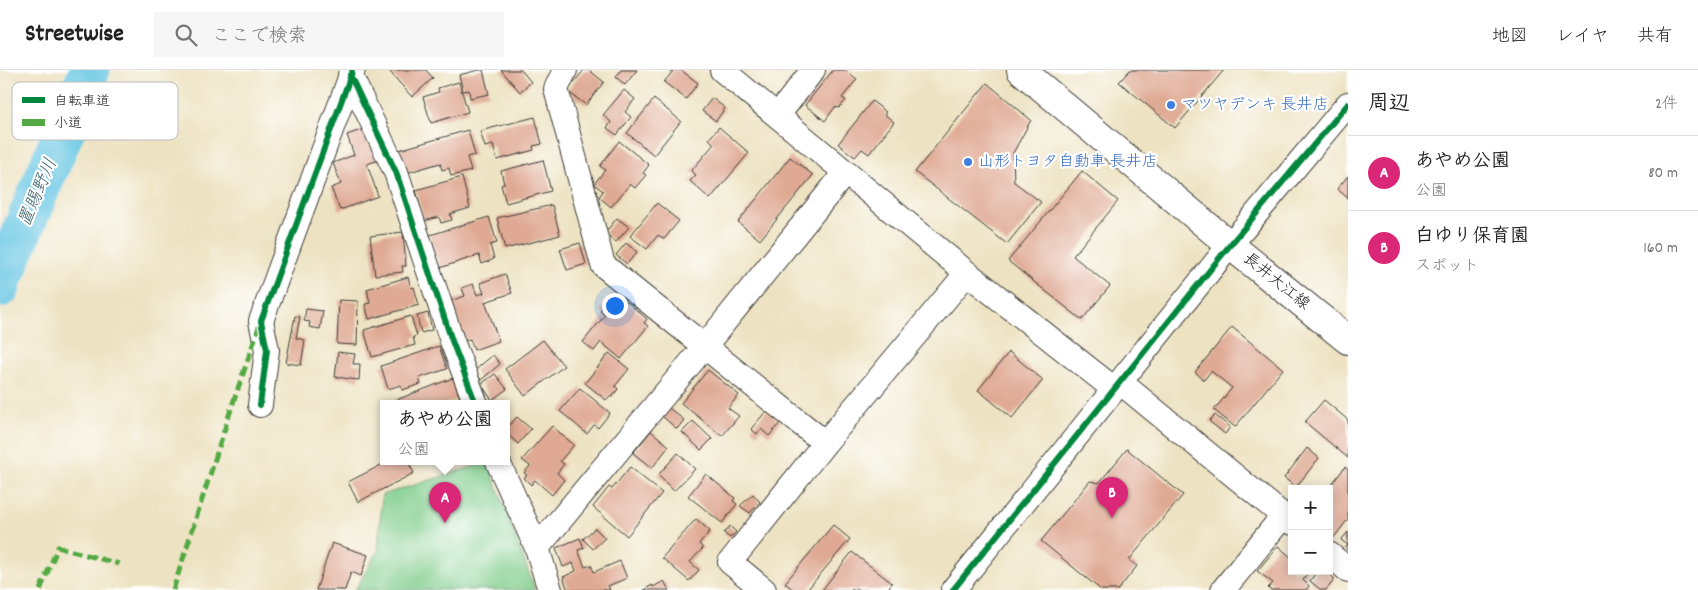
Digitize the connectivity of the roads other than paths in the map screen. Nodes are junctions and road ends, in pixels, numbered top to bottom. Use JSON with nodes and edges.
{"nodes":[{"id":1,"x":565,"y":70,"type":"edge"},
{"id":2,"x":722,"y":70,"type":"edge"},
{"id":3,"x":813,"y":70,"type":"edge"},
{"id":4,"x":1021,"y":70,"type":"edge"},
{"id":5,"x":351,"y":73,"type":"edge"},
{"id":6,"x":1348,"y":104,"type":"edge"},
{"id":7,"x":778,"y":115,"type":"junction"},
{"id":8,"x":845,"y":173,"type":"junction"},
{"id":9,"x":1230,"y":245,"type":"junction"},
{"id":10,"x":967,"y":273,"type":"junction"},
{"id":11,"x":1348,"y":340,"type":"edge"},
{"id":12,"x":704,"y":347,"type":"junction"},
{"id":13,"x":1117,"y":386,"type":"junction"},
{"id":14,"x":474,"y":400,"type":"edge"},
{"id":15,"x":260,"y":405,"type":"dead end"},
{"id":16,"x":825,"y":443,"type":"junction"},
{"id":17,"x":499,"y":465,"type":"edge"},
{"id":18,"x":1287,"y":519,"type":"edge"},
{"id":19,"x":537,"y":548,"type":"junction"},
{"id":20,"x":1333,"y":557,"type":"edge"},
{"id":21,"x":1348,"y":570,"type":"edge"},
{"id":22,"x":550,"y":590,"type":"edge"},
{"id":23,"x":764,"y":590,"type":"edge"},
{"id":24,"x":953,"y":590,"type":"edge"},
{"id":25,"x":1224,"y":590,"type":"edge"}],
"edges":[{"from":1,"to":12,"type":"street"},
{"from":2,"to":7,"type":"street"},
{"from":3,"to":7,"type":"street"},
{"from":4,"to":9,"type":"main road","name":"長井大江線"},
{"from":5,"to":14,"type":"street"},
{"from":5,"to":15,"type":"street"},
{"from":6,"to":9,"type":"street"},
{"from":7,"to":8,"type":"street"},
{"from":8,"to":10,"type":"street"},
{"from":8,"to":12,"type":"street"},
{"from":9,"to":11,"type":"main road","name":"長井大江線"},
{"from":9,"to":13,"type":"street"},
{"from":10,"to":13,"type":"street"},
{"from":10,"to":16,"type":"street"},
{"from":12,"to":16,"type":"street"},
{"from":12,"to":19,"type":"street"},
{"from":13,"to":18,"type":"street"},
{"from":13,"to":24,"type":"street"},
{"from":16,"to":23,"type":"street"},
{"from":17,"to":19,"type":"street"},
{"from":18,"to":25,"type":"street"},
{"from":19,"to":22,"type":"street"},
{"from":20,"to":21,"type":"street"}]}
